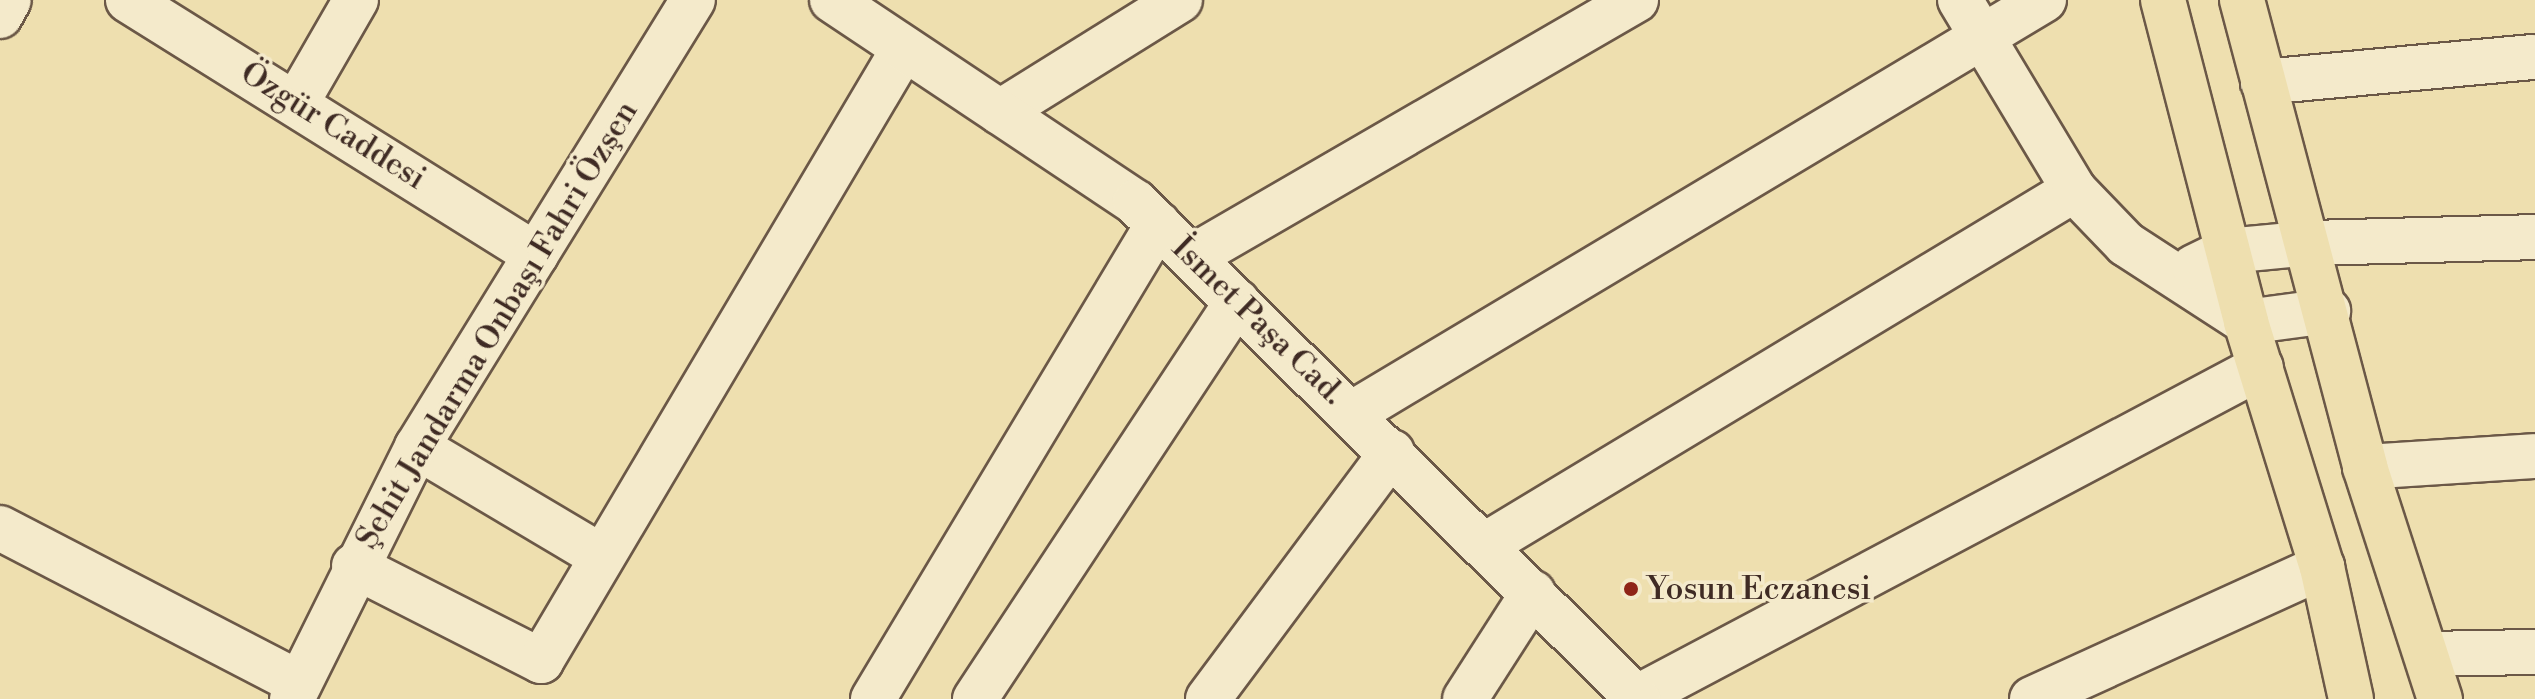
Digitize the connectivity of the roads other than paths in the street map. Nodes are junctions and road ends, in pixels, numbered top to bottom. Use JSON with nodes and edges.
{"nodes":[{"id":1,"x":9,"y":0,"type":"edge"},
{"id":2,"x":128,"y":0,"type":"edge"},
{"id":3,"x":356,"y":0,"type":"edge"},
{"id":4,"x":693,"y":0,"type":"edge"},
{"id":5,"x":832,"y":0,"type":"edge"},
{"id":6,"x":1180,"y":0,"type":"edge"},
{"id":7,"x":1636,"y":0,"type":"edge"},
{"id":8,"x":2044,"y":0,"type":"edge"},
{"id":9,"x":2163,"y":0,"type":"edge"},
{"id":10,"x":2242,"y":0,"type":"edge"},
{"id":11,"x":181,"y":14,"type":"edge"},
{"id":12,"x":0,"y":16,"type":"edge"},
{"id":13,"x":1970,"y":16,"type":"edge"},
{"id":14,"x":904,"y":48,"type":"junction"},
{"id":15,"x":2535,"y":57,"type":"edge"},
{"id":16,"x":2263,"y":82,"type":"junction"},
{"id":17,"x":297,"y":102,"type":"junction"},
{"id":18,"x":1000,"y":112,"type":"junction"},
{"id":19,"x":2074,"y":190,"type":"junction"},
{"id":20,"x":1158,"y":224,"type":"junction"},
{"id":21,"x":2535,"y":237,"type":"edge"},
{"id":22,"x":2310,"y":243,"type":"junction"},
{"id":23,"x":2227,"y":251,"type":"junction"},
{"id":24,"x":536,"y":255,"type":"junction"},
{"id":25,"x":1192,"y":257,"type":"junction"},
{"id":26,"x":2173,"y":274,"type":"junction"},
{"id":27,"x":1237,"y":301,"type":"junction"},
{"id":28,"x":2328,"y":311,"type":"junction"},
{"id":29,"x":2246,"y":322,"type":"junction"},
{"id":30,"x":2261,"y":367,"type":"junction"},
{"id":31,"x":1353,"y":413,"type":"junction"},
{"id":32,"x":417,"y":447,"type":"junction"},
{"id":33,"x":1392,"y":452,"type":"junction"},
{"id":34,"x":2535,"y":456,"type":"edge"},
{"id":35,"x":2365,"y":467,"type":"junction"},
{"id":36,"x":0,"y":528,"type":"edge"},
{"id":37,"x":1485,"y":545,"type":"junction"},
{"id":38,"x":602,"y":557,"type":"junction"},
{"id":39,"x":354,"y":566,"type":"junction"},
{"id":40,"x":2322,"y":567,"type":"junction"},
{"id":41,"x":1533,"y":593,"type":"junction"},
{"id":42,"x":2535,"y":652,"type":"edge"},
{"id":43,"x":2427,"y":654,"type":"junction"},
{"id":44,"x":296,"y":691,"type":"edge"},
{"id":45,"x":885,"y":695,"type":"edge"},
{"id":46,"x":1637,"y":698,"type":"edge"},
{"id":47,"x":975,"y":699,"type":"edge"},
{"id":48,"x":1208,"y":699,"type":"edge"},
{"id":49,"x":1465,"y":699,"type":"edge"},
{"id":50,"x":2032,"y":699,"type":"edge"},
{"id":51,"x":2351,"y":699,"type":"edge"},
{"id":52,"x":2440,"y":699,"type":"edge"}],
"edges":[{"from":1,"to":12,"type":"street"},
{"from":2,"to":11,"type":"street","name":"Özgür Caddesi"},
{"from":3,"to":17,"type":"street"},
{"from":4,"to":24,"type":"street","name":"Şehit Jandarma Onbaşı Fahri Özşen"},
{"from":5,"to":14,"type":"street","name":"İsmet Paşa Cad."},
{"from":6,"to":18,"type":"street"},
{"from":7,"to":25,"type":"street"},
{"from":8,"to":13,"type":"street"},
{"from":9,"to":23,"type":"main road"},
{"from":10,"to":16,"type":"main road"},
{"from":11,"to":17,"type":"street","name":"Özgür Caddesi"},
{"from":13,"to":19,"type":"street"},
{"from":13,"to":31,"type":"street"},
{"from":14,"to":18,"type":"street","name":"İsmet Paşa Cad."},
{"from":14,"to":38,"type":"street"},
{"from":15,"to":16,"type":"street"},
{"from":16,"to":22,"type":"main road"},
{"from":17,"to":24,"type":"street","name":"Özgür Caddesi"},
{"from":18,"to":20,"type":"street","name":"İsmet Paşa Cad."},
{"from":19,"to":26,"type":"street"},
{"from":19,"to":37,"type":"street"},
{"from":20,"to":25,"type":"street","name":"İsmet Paşa Cad."},
{"from":20,"to":45,"type":"street"},
{"from":21,"to":22,"type":"street"},
{"from":22,"to":23,"type":"street"},
{"from":22,"to":28,"type":"main road"},
{"from":23,"to":26,"type":"street"},
{"from":23,"to":29,"type":"main road"},
{"from":24,"to":32,"type":"street","name":"Şehit Jandarma Onbaşı Fahri Özşen"},
{"from":25,"to":27,"type":"street","name":"İsmet Paşa Cad."},
{"from":26,"to":29,"type":"street"},
{"from":27,"to":31,"type":"street","name":"İsmet Paşa Cad."},
{"from":27,"to":47,"type":"street"},
{"from":28,"to":29,"type":"street"},
{"from":28,"to":35,"type":"main road"},
{"from":29,"to":30,"type":"main road"},
{"from":30,"to":40,"type":"main road"},
{"from":30,"to":46,"type":"street"},
{"from":31,"to":33,"type":"street","name":"İsmet Paşa Cad."},
{"from":32,"to":38,"type":"street"},
{"from":32,"to":39,"type":"street","name":"Şehit Jandarma Onbaşı Fahri Özşen"},
{"from":33,"to":37,"type":"street","name":"İsmet Paşa Cad."},
{"from":33,"to":48,"type":"street"},
{"from":34,"to":35,"type":"street"},
{"from":35,"to":43,"type":"main road"},
{"from":36,"to":44,"type":"street"},
{"from":37,"to":41,"type":"street","name":"İsmet Paşa Cad."},
{"from":38,"to":39,"type":"street"},
{"from":39,"to":44,"type":"street","name":"Şehit Jandarma Onbaşı Fahri Özşen"},
{"from":40,"to":50,"type":"street"},
{"from":40,"to":51,"type":"main road"},
{"from":41,"to":46,"type":"street","name":"İsmet Paşa Cad."},
{"from":41,"to":49,"type":"street"},
{"from":42,"to":43,"type":"street"},
{"from":43,"to":52,"type":"main road"}]}
